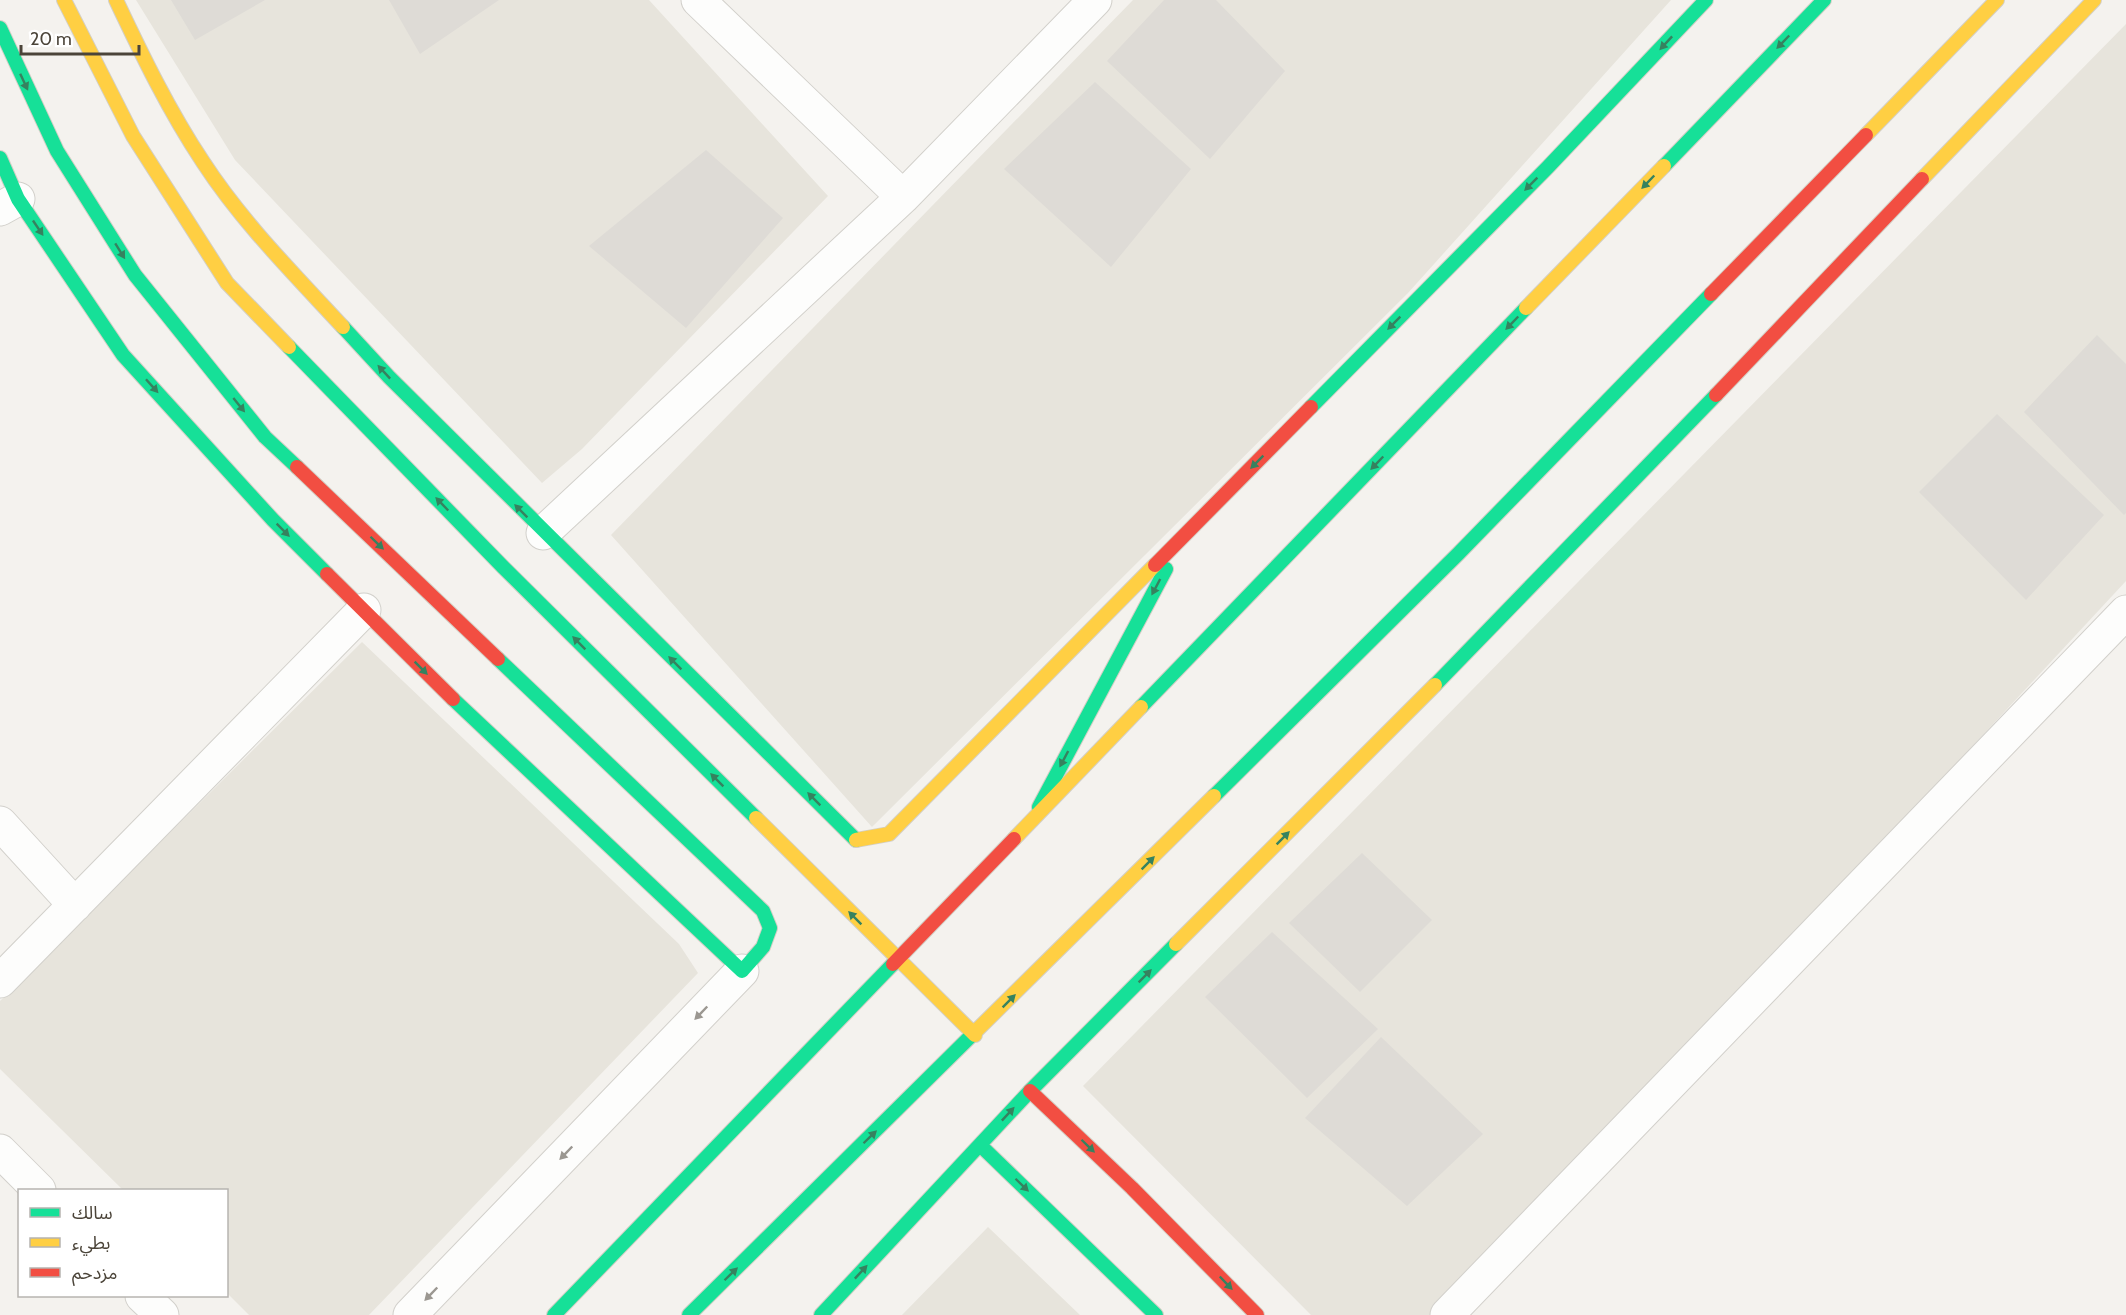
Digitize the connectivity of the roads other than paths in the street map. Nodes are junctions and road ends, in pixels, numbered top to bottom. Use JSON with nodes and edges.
{"nodes":[{"id":1,"x":64,"y":0,"type":"edge"},
{"id":2,"x":116,"y":0,"type":"edge"},
{"id":3,"x":698,"y":0,"type":"edge"},
{"id":4,"x":1095,"y":0,"type":"edge"},
{"id":5,"x":1706,"y":0,"type":"edge"},
{"id":6,"x":1824,"y":0,"type":"edge"},
{"id":7,"x":1997,"y":0,"type":"edge"},
{"id":8,"x":2094,"y":0,"type":"edge"},
{"id":9,"x":0,"y":28,"type":"edge"},
{"id":10,"x":0,"y":158,"type":"edge"},
{"id":11,"x":903,"y":198,"type":"junction"},
{"id":12,"x":9,"y":204,"type":"edge"},
{"id":13,"x":543,"y":533,"type":"junction"},
{"id":14,"x":1184,"y":536,"type":"junction"},
{"id":15,"x":363,"y":610,"type":"junction"},
{"id":16,"x":2126,"y":612,"type":"edge"},
{"id":17,"x":1032,"y":820,"type":"junction"},
{"id":18,"x":0,"y":823,"type":"edge"},
{"id":19,"x":75,"y":905,"type":"junction"},
{"id":20,"x":897,"y":959,"type":"junction"},
{"id":21,"x":742,"y":971,"type":"junction"},
{"id":22,"x":0,"y":981,"type":"edge"},
{"id":23,"x":975,"y":1035,"type":"junction"},
{"id":24,"x":1030,"y":1091,"type":"junction"},
{"id":25,"x":980,"y":1145,"type":"junction"},
{"id":26,"x":0,"y":1151,"type":"edge"},
{"id":27,"x":37,"y":1189,"type":"edge"},
{"id":28,"x":143,"y":1297,"type":"edge"},
{"id":29,"x":162,"y":1315,"type":"edge"},
{"id":30,"x":410,"y":1315,"type":"edge"},
{"id":31,"x":554,"y":1315,"type":"edge"},
{"id":32,"x":689,"y":1315,"type":"edge"},
{"id":33,"x":821,"y":1315,"type":"edge"},
{"id":34,"x":1156,"y":1315,"type":"edge"},
{"id":35,"x":1257,"y":1315,"type":"edge"},
{"id":36,"x":1447,"y":1315,"type":"edge"}],
"edges":[{"from":20,"to":1,"type":"main road","one_way":true},
{"from":13,"to":2,"type":"main road","one_way":true},
{"from":3,"to":11,"type":"street"},
{"from":4,"to":11,"type":"street"},
{"from":5,"to":14,"type":"main road","one_way":true},
{"from":6,"to":17,"type":"main road","one_way":true},
{"from":23,"to":7,"type":"main road","one_way":true},
{"from":24,"to":8,"type":"main road","one_way":true},
{"from":9,"to":21,"type":"main road","one_way":true},
{"from":10,"to":12,"type":"main road"},
{"from":11,"to":13,"type":"street"},
{"from":12,"to":15,"type":"main road","one_way":true},
{"from":14,"to":13,"type":"main road","one_way":true},
{"from":14,"to":17,"type":"main road","one_way":true},
{"from":15,"to":19,"type":"street"},
{"from":15,"to":21,"type":"main road","one_way":true},
{"from":16,"to":36,"type":"street"},
{"from":17,"to":20,"type":"main road"},
{"from":18,"to":19,"type":"street"},
{"from":19,"to":22,"type":"street"},
{"from":20,"to":23,"type":"main road"},
{"from":20,"to":31,"type":"main road"},
{"from":21,"to":30,"type":"street","one_way":true},
{"from":32,"to":23,"type":"main road","one_way":true},
{"from":25,"to":24,"type":"main road","one_way":true},
{"from":24,"to":35,"type":"main road","one_way":true},
{"from":33,"to":25,"type":"main road","one_way":true},
{"from":25,"to":34,"type":"main road","one_way":true},
{"from":26,"to":27,"type":"street"},
{"from":28,"to":29,"type":"street"}]}
